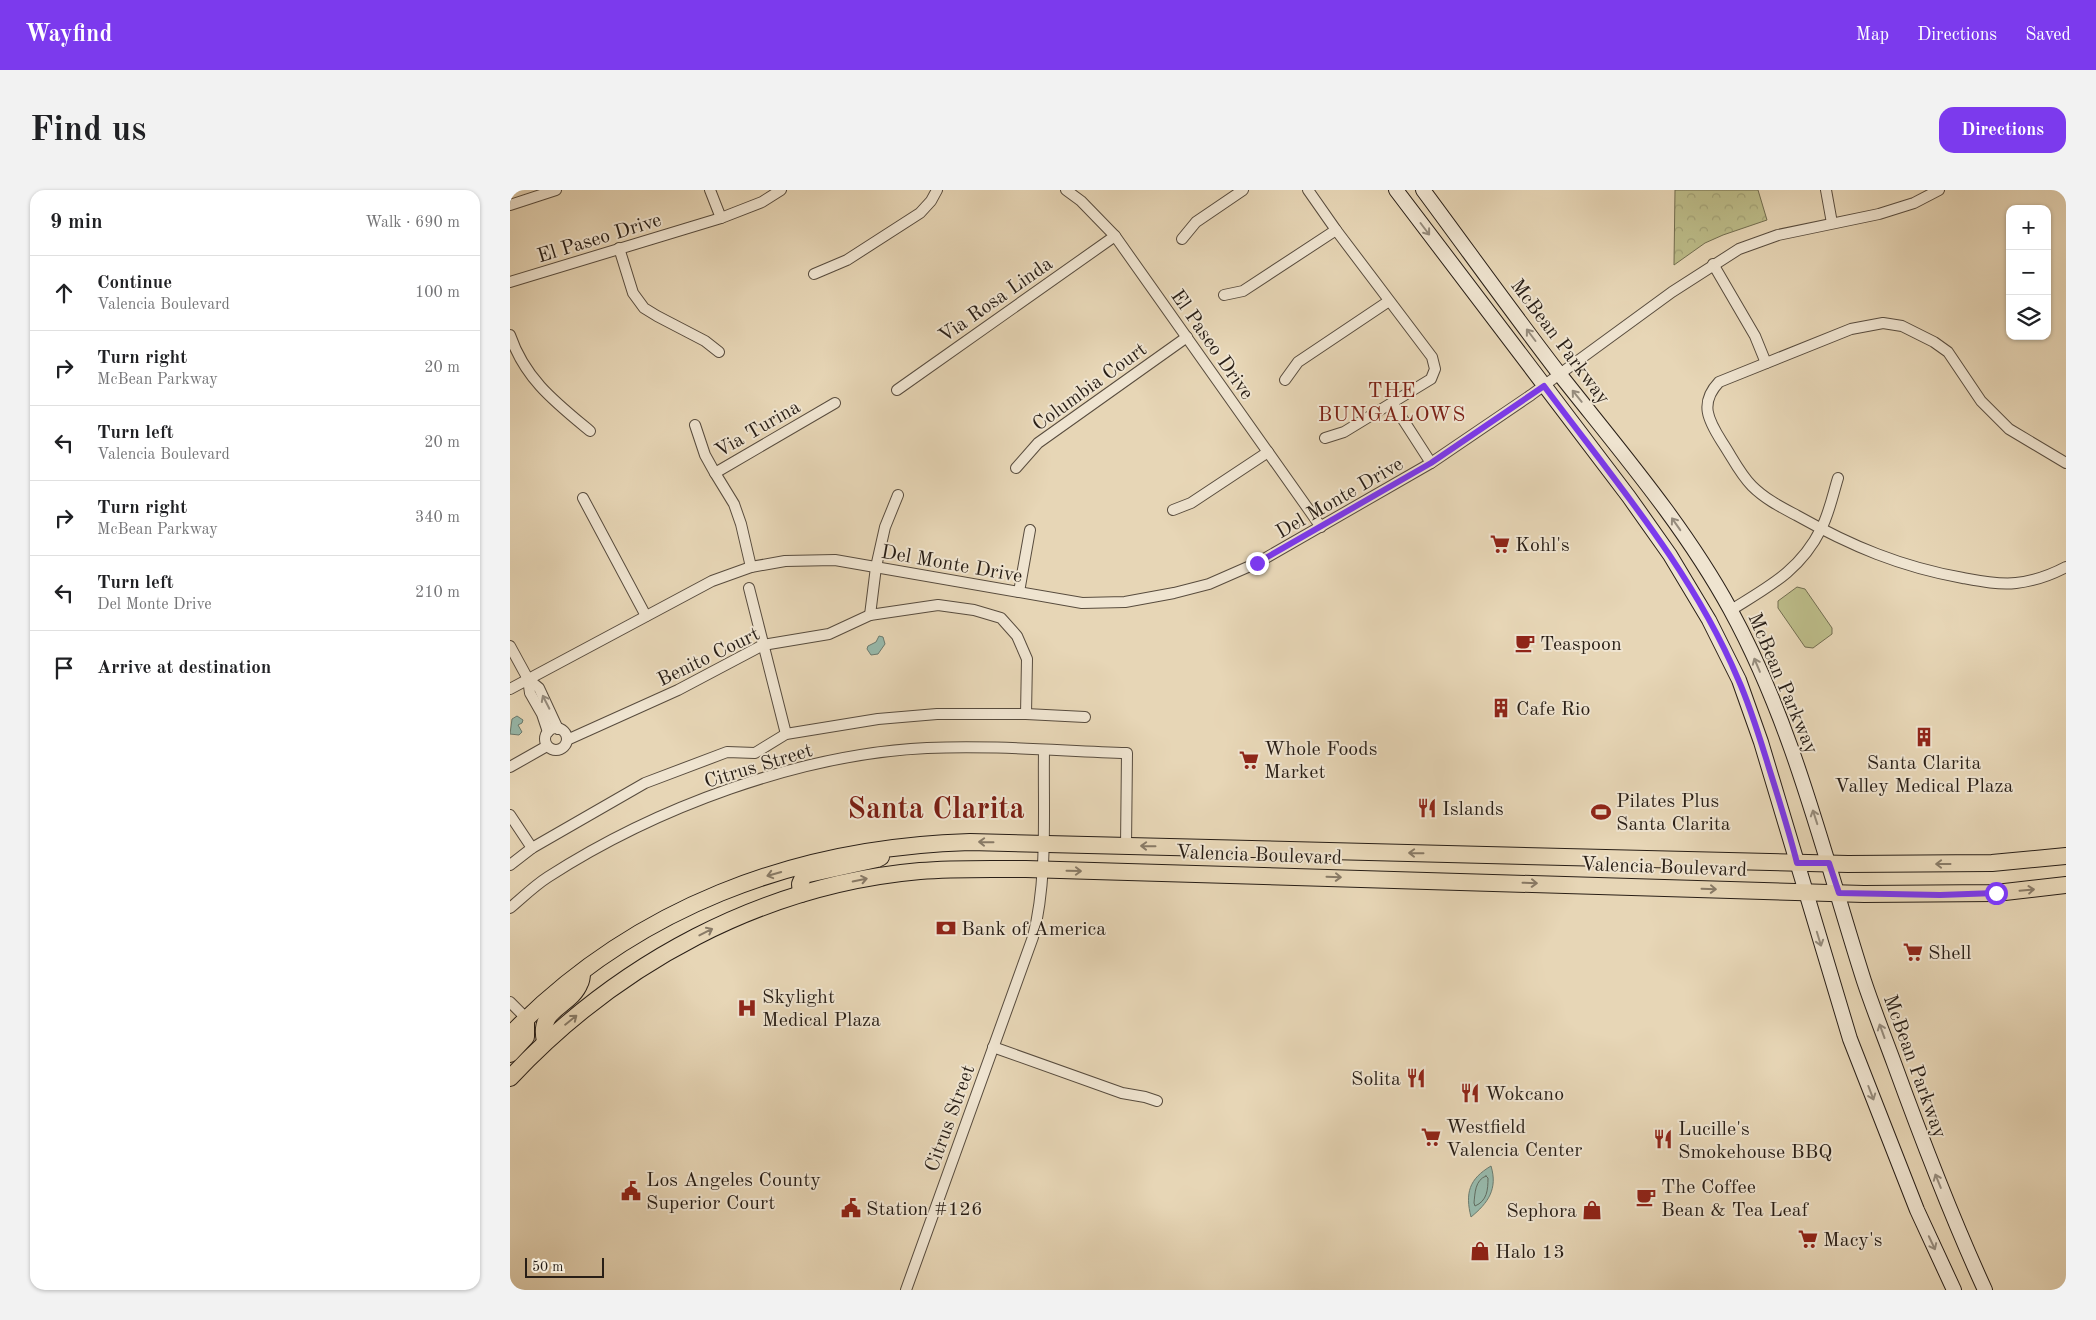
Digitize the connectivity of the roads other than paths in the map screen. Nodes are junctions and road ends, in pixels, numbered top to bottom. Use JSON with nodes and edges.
{"nodes":[{"id":1,"x":556,"y":190,"type":"edge"},
{"id":2,"x":710,"y":190,"type":"edge"},
{"id":3,"x":781,"y":190,"type":"edge"},
{"id":4,"x":937,"y":190,"type":"edge"},
{"id":5,"x":1066,"y":190,"type":"edge"},
{"id":6,"x":1243,"y":190,"type":"edge"},
{"id":7,"x":1308,"y":190,"type":"edge"},
{"id":8,"x":1396,"y":190,"type":"edge"},
{"id":9,"x":1423,"y":190,"type":"edge"},
{"id":10,"x":1826,"y":190,"type":"edge"},
{"id":11,"x":1939,"y":190,"type":"edge"},
{"id":12,"x":510,"y":205,"type":"edge"},
{"id":13,"x":721,"y":218,"type":"junction"},
{"id":14,"x":1832,"y":223,"type":"junction"},
{"id":15,"x":1336,"y":230,"type":"junction"},
{"id":16,"x":1114,"y":236,"type":"junction"},
{"id":17,"x":1182,"y":239,"type":"dead end"},
{"id":18,"x":619,"y":248,"type":"junction"},
{"id":19,"x":1713,"y":264,"type":"junction"},
{"id":20,"x":814,"y":274,"type":"dead end"},
{"id":21,"x":510,"y":282,"type":"edge"},
{"id":22,"x":1224,"y":295,"type":"dead end"},
{"id":23,"x":1389,"y":301,"type":"junction"},
{"id":24,"x":510,"y":335,"type":"edge"},
{"id":25,"x":1187,"y":337,"type":"junction"},
{"id":26,"x":719,"y":352,"type":"dead end"},
{"id":27,"x":1766,"y":362,"type":"junction"},
{"id":28,"x":1560,"y":374,"type":"junction"},
{"id":29,"x":1285,"y":380,"type":"dead end"},
{"id":30,"x":1544,"y":386,"type":"junction"},
{"id":31,"x":897,"y":390,"type":"dead end"},
{"id":32,"x":835,"y":403,"type":"dead end"},
{"id":33,"x":1392,"y":404,"type":"junction"},
{"id":34,"x":695,"y":425,"type":"dead end"},
{"id":35,"x":590,"y":431,"type":"dead end"},
{"id":36,"x":1325,"y":438,"type":"dead end"},
{"id":37,"x":1268,"y":452,"type":"junction"},
{"id":38,"x":1431,"y":463,"type":"junction"},
{"id":39,"x":2066,"y":463,"type":"edge"},
{"id":40,"x":1016,"y":468,"type":"dead end"},
{"id":41,"x":715,"y":473,"type":"junction"},
{"id":42,"x":1838,"y":478,"type":"dead end"},
{"id":43,"x":898,"y":495,"type":"dead end"},
{"id":44,"x":583,"y":498,"type":"dead end"},
{"id":45,"x":1173,"y":510,"type":"dead end"},
{"id":46,"x":1321,"y":528,"type":"junction"},
{"id":47,"x":1821,"y":529,"type":"junction"},
{"id":48,"x":1030,"y":530,"type":"dead end"},
{"id":49,"x":751,"y":567,"type":"junction"},
{"id":50,"x":876,"y":567,"type":"junction"},
{"id":51,"x":2066,"y":567,"type":"edge"},
{"id":52,"x":749,"y":588,"type":"dead end"},
{"id":53,"x":1019,"y":592,"type":"junction"},
{"id":54,"x":1731,"y":610,"type":"junction"},
{"id":55,"x":870,"y":615,"type":"junction"},
{"id":56,"x":646,"y":616,"type":"junction"},
{"id":57,"x":763,"y":645,"type":"junction"},
{"id":58,"x":510,"y":646,"type":"edge"},
{"id":59,"x":528,"y":679,"type":"junction"},
{"id":60,"x":510,"y":689,"type":"edge"},
{"id":61,"x":1026,"y":714,"type":"junction"},
{"id":62,"x":1086,"y":717,"type":"dead end"},
{"id":63,"x":553,"y":730,"type":"junction"},
{"id":64,"x":786,"y":734,"type":"junction"},
{"id":65,"x":567,"y":740,"type":"junction"},
{"id":66,"x":547,"y":746,"type":"junction"},
{"id":67,"x":1044,"y":751,"type":"junction"},
{"id":68,"x":510,"y":767,"type":"edge"},
{"id":69,"x":510,"y":815,"type":"edge"},
{"id":70,"x":1042,"y":844,"type":"junction"},
{"id":71,"x":898,"y":846,"type":"junction"},
{"id":72,"x":1126,"y":846,"type":"junction"},
{"id":73,"x":532,"y":848,"type":"junction"},
{"id":74,"x":2066,"y":856,"type":"edge"},
{"id":75,"x":1797,"y":863,"type":"junction"},
{"id":76,"x":1829,"y":863,"type":"junction"},
{"id":77,"x":510,"y":865,"type":"edge"},
{"id":78,"x":1042,"y":870,"type":"junction"},
{"id":79,"x":2066,"y":885,"type":"edge"},
{"id":80,"x":1806,"y":892,"type":"junction"},
{"id":81,"x":1839,"y":893,"type":"junction"},
{"id":82,"x":802,"y":894,"type":"junction"},
{"id":83,"x":510,"y":908,"type":"edge"},
{"id":84,"x":582,"y":972,"type":"junction"},
{"id":85,"x":510,"y":1002,"type":"edge"},
{"id":86,"x":526,"y":1018,"type":"junction"},
{"id":87,"x":510,"y":1035,"type":"edge"},
{"id":88,"x":545,"y":1041,"type":"junction"},
{"id":89,"x":993,"y":1047,"type":"junction"},
{"id":90,"x":510,"y":1054,"type":"edge"},
{"id":91,"x":510,"y":1078,"type":"edge"},
{"id":92,"x":1157,"y":1101,"type":"dead end"},
{"id":93,"x":906,"y":1290,"type":"edge"},
{"id":94,"x":1954,"y":1290,"type":"edge"},
{"id":95,"x":1985,"y":1290,"type":"edge"}],
"edges":[{"from":1,"to":12,"type":"street"},
{"from":2,"to":13,"type":"street"},
{"from":3,"to":13,"type":"street","name":"El Paseo Drive"},
{"from":4,"to":20,"type":"street"},
{"from":5,"to":16,"type":"street","name":"El Paseo Drive"},
{"from":6,"to":17,"type":"street"},
{"from":7,"to":15,"type":"street"},
{"from":8,"to":30,"type":"main road","name":"McBean Parkway","one_way":true},
{"from":28,"to":9,"type":"main road","name":"McBean Parkway","one_way":true},
{"from":10,"to":14,"type":"street"},
{"from":11,"to":14,"type":"street","name":"Del Monte Drive"},
{"from":13,"to":18,"type":"street","name":"El Paseo Drive"},
{"from":14,"to":19,"type":"street","name":"Del Monte Drive"},
{"from":15,"to":22,"type":"street"},
{"from":15,"to":23,"type":"street"},
{"from":16,"to":25,"type":"street","name":"El Paseo Drive"},
{"from":16,"to":31,"type":"street","name":"Via Rosa Linda"},
{"from":18,"to":21,"type":"street","name":"El Paseo Drive"},
{"from":18,"to":26,"type":"street"},
{"from":19,"to":27,"type":"street"},
{"from":19,"to":28,"type":"street","name":"Del Monte Drive"},
{"from":23,"to":29,"type":"street"},
{"from":23,"to":33,"type":"street"},
{"from":24,"to":35,"type":"street"},
{"from":25,"to":37,"type":"street","name":"El Paseo Drive"},
{"from":25,"to":40,"type":"street","name":"Columbia Court"},
{"from":27,"to":39,"type":"street"},
{"from":27,"to":47,"type":"street"},
{"from":28,"to":30,"type":"street","name":"Del Monte Drive"},
{"from":54,"to":28,"type":"main road","name":"McBean Parkway","one_way":true},
{"from":30,"to":38,"type":"street","name":"Del Monte Drive"},
{"from":30,"to":75,"type":"main road","name":"McBean Parkway"},
{"from":32,"to":41,"type":"street","name":"Via Turina"},
{"from":33,"to":36,"type":"street"},
{"from":33,"to":38,"type":"street"},
{"from":34,"to":41,"type":"street","name":"Via Turina"},
{"from":37,"to":45,"type":"street"},
{"from":37,"to":46,"type":"street","name":"El Paseo Drive"},
{"from":38,"to":46,"type":"street","name":"Del Monte Drive"},
{"from":41,"to":49,"type":"street"},
{"from":42,"to":47,"type":"street"},
{"from":43,"to":50,"type":"street"},
{"from":44,"to":56,"type":"street"},
{"from":46,"to":53,"type":"street","name":"Del Monte Drive"},
{"from":47,"to":51,"type":"street"},
{"from":47,"to":54,"type":"street"},
{"from":48,"to":53,"type":"street"},
{"from":49,"to":50,"type":"street","name":"Del Monte Drive"},
{"from":49,"to":56,"type":"street","name":"Del Monte Drive"},
{"from":50,"to":53,"type":"street","name":"Del Monte Drive"},
{"from":50,"to":55,"type":"street"},
{"from":52,"to":57,"type":"street"},
{"from":76,"to":54,"type":"main road","name":"McBean Parkway","one_way":true},
{"from":55,"to":57,"type":"street","name":"Benito Court"},
{"from":55,"to":61,"type":"street","name":"Benito Court"},
{"from":56,"to":59,"type":"street","name":"Del Monte Drive"},
{"from":57,"to":64,"type":"street"},
{"from":57,"to":65,"type":"street","name":"Benito Court"},
{"from":58,"to":59,"type":"street"},
{"from":59,"to":60,"type":"street","name":"Del Monte Drive"},
{"from":59,"to":63,"type":"street"},
{"from":61,"to":62,"type":"street"},
{"from":61,"to":64,"type":"street"},
{"from":63,"to":65,"type":"street"},
{"from":63,"to":66,"type":"street"},
{"from":64,"to":73,"type":"street"},
{"from":65,"to":66,"type":"street"},
{"from":66,"to":68,"type":"street"},
{"from":67,"to":70,"type":"street","name":"Citrus Street"},
{"from":67,"to":72,"type":"street","name":"Citrus Street"},
{"from":67,"to":83,"type":"street","name":"Citrus Street"},
{"from":69,"to":73,"type":"street"},
{"from":70,"to":71,"type":"main road","name":"Valencia Boulevard","one_way":true},
{"from":70,"to":72,"type":"main road","name":"Valencia Boulevard"},
{"from":70,"to":78,"type":"street","name":"Citrus Street"},
{"from":71,"to":82,"type":"main road"},
{"from":71,"to":84,"type":"main road","name":"Valencia Boulevard","one_way":true},
{"from":75,"to":72,"type":"main road","name":"Valencia Boulevard","one_way":true},
{"from":73,"to":77,"type":"street"},
{"from":74,"to":76,"type":"main road","name":"Valencia Boulevard","one_way":true},
{"from":75,"to":76,"type":"main road","name":"Valencia Boulevard"},
{"from":75,"to":80,"type":"main road","name":"McBean Parkway"},
{"from":76,"to":81,"type":"main road","name":"McBean Parkway"},
{"from":78,"to":80,"type":"main road","name":"Valencia Boulevard","one_way":true},
{"from":82,"to":78,"type":"main road","name":"Valencia Boulevard","one_way":true},
{"from":78,"to":89,"type":"street","name":"Citrus Street"},
{"from":81,"to":79,"type":"main road","name":"Valencia Boulevard","one_way":true},
{"from":80,"to":81,"type":"main road","name":"Valencia Boulevard"},
{"from":80,"to":94,"type":"main road","name":"McBean Parkway","one_way":true},
{"from":95,"to":81,"type":"main road","name":"McBean Parkway","one_way":true},
{"from":88,"to":82,"type":"main road","name":"Valencia Boulevard","one_way":true},
{"from":84,"to":86,"type":"main road","name":"Valencia Boulevard"},
{"from":84,"to":88,"type":"main road"},
{"from":85,"to":86,"type":"street"},
{"from":86,"to":87,"type":"main road","name":"Valencia Boulevard"},
{"from":86,"to":90,"type":"main road"},
{"from":88,"to":91,"type":"main road","name":"Valencia Boulevard"},
{"from":89,"to":92,"type":"street"},
{"from":89,"to":93,"type":"street","name":"Citrus Street"}]}
